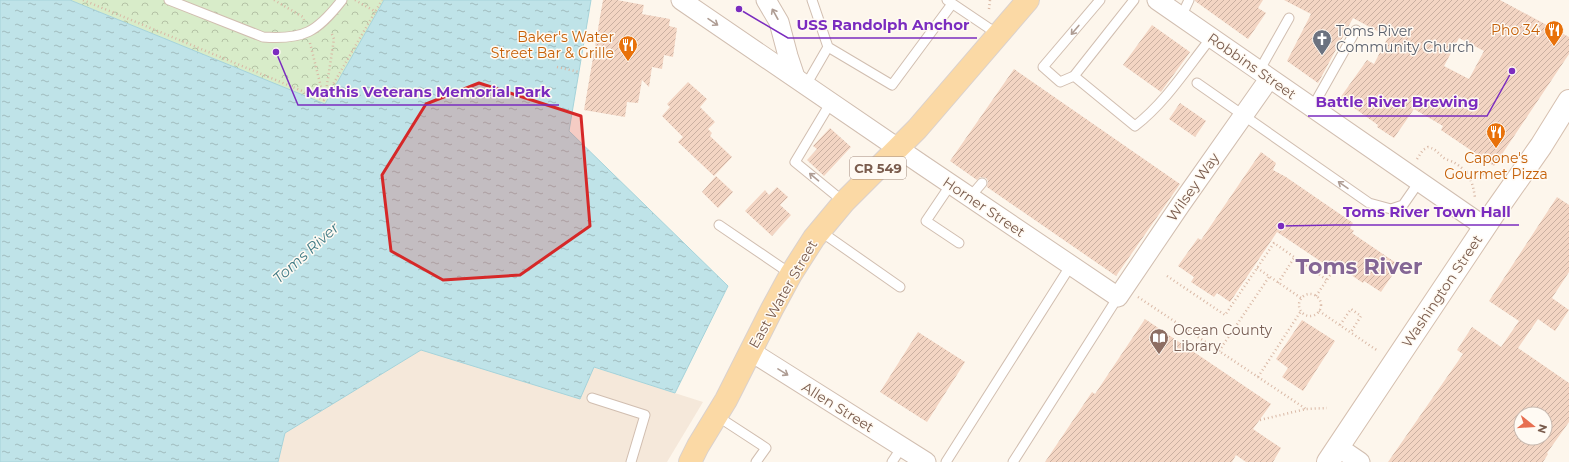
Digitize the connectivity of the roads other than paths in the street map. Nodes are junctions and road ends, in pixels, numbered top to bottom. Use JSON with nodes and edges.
{"nodes":[{"id":1,"x":170,"y":0,"type":"edge"},
{"id":2,"x":342,"y":0,"type":"edge"},
{"id":3,"x":681,"y":0,"type":"edge"},
{"id":4,"x":766,"y":0,"type":"edge"},
{"id":5,"x":812,"y":0,"type":"edge"},
{"id":6,"x":1028,"y":0,"type":"edge"},
{"id":7,"x":1100,"y":0,"type":"edge"},
{"id":8,"x":1134,"y":0,"type":"edge"},
{"id":9,"x":1157,"y":0,"type":"edge"},
{"id":10,"x":949,"y":2,"type":"edge"},
{"id":11,"x":1185,"y":8,"type":"edge"},
{"id":12,"x":1288,"y":18,"type":"dead end"},
{"id":13,"x":1356,"y":30,"type":"dead end"},
{"id":14,"x":998,"y":35,"type":"junction"},
{"id":15,"x":1211,"y":38,"type":"junction"},
{"id":16,"x":828,"y":47,"type":"junction"},
{"id":17,"x":1264,"y":75,"type":"junction"},
{"id":18,"x":1074,"y":76,"type":"junction"},
{"id":19,"x":801,"y":81,"type":"junction"},
{"id":20,"x":1197,"y":83,"type":"dead end"},
{"id":21,"x":1569,"y":101,"type":"edge"},
{"id":22,"x":831,"y":102,"type":"junction"},
{"id":23,"x":1312,"y":108,"type":"junction"},
{"id":24,"x":1243,"y":115,"type":"junction"},
{"id":25,"x":897,"y":148,"type":"junction"},
{"id":26,"x":1419,"y":182,"type":"junction"},
{"id":27,"x":951,"y":184,"type":"junction"},
{"id":28,"x":844,"y":202,"type":"junction"},
{"id":29,"x":719,"y":225,"type":"dead end"},
{"id":30,"x":1485,"y":227,"type":"junction"},
{"id":31,"x":820,"y":231,"type":"junction"},
{"id":32,"x":959,"y":243,"type":"dead end"},
{"id":33,"x":1071,"y":265,"type":"junction"},
{"id":34,"x":791,"y":274,"type":"junction"},
{"id":35,"x":900,"y":287,"type":"dead end"},
{"id":36,"x":1118,"y":296,"type":"junction"},
{"id":37,"x":750,"y":351,"type":"junction"},
{"id":38,"x":592,"y":398,"type":"dead end"},
{"id":39,"x":717,"y":416,"type":"junction"},
{"id":40,"x":897,"y":454,"type":"edge"},
{"id":41,"x":1333,"y":454,"type":"edge"},
{"id":42,"x":631,"y":462,"type":"edge"},
{"id":43,"x":690,"y":462,"type":"edge"},
{"id":44,"x":756,"y":462,"type":"edge"},
{"id":45,"x":926,"y":462,"type":"edge"},
{"id":46,"x":946,"y":462,"type":"edge"},
{"id":47,"x":1013,"y":462,"type":"edge"},
{"id":48,"x":1360,"y":462,"type":"edge"}],
"edges":[{"from":1,"to":2,"type":"lane"},
{"from":3,"to":19,"type":"street","name":"Horner Street","one_way":true},
{"from":19,"to":4,"type":"street","one_way":true},
{"from":5,"to":16,"type":"lane"},
{"from":6,"to":14,"type":"main road","name":"East Water Street","number":"CR 549"},
{"from":7,"to":18,"type":"lane","one_way":true},
{"from":8,"to":18,"type":"lane"},
{"from":9,"to":11,"type":"street","name":"Robbins Street"},
{"from":10,"to":14,"type":"lane"},
{"from":10,"to":16,"type":"lane"},
{"from":11,"to":15,"type":"street","name":"Robbins Street"},
{"from":12,"to":17,"type":"lane"},
{"from":13,"to":23,"type":"lane"},
{"from":14,"to":25,"type":"main road","name":"East Water Street","number":"CR 549"},
{"from":15,"to":17,"type":"street","name":"Robbins Street"},
{"from":15,"to":18,"type":"lane"},
{"from":16,"to":19,"type":"lane"},
{"from":17,"to":23,"type":"street","name":"Robbins Street"},
{"from":17,"to":24,"type":"street","name":"Wilsey Way"},
{"from":19,"to":22,"type":"street","name":"Horner Street"},
{"from":20,"to":24,"type":"lane"},
{"from":21,"to":30,"type":"main road","name":"Washington Street"},
{"from":22,"to":25,"type":"street","name":"Horner Street"},
{"from":28,"to":22,"type":"lane","one_way":true},
{"from":23,"to":26,"type":"street","name":"Robbins Street"},
{"from":26,"to":24,"type":"lane","one_way":true},
{"from":24,"to":36,"type":"street","name":"Wilsey Way"},
{"from":25,"to":27,"type":"street","name":"Horner Street"},
{"from":25,"to":28,"type":"main road","name":"East Water Street","number":"CR 549"},
{"from":26,"to":30,"type":"street","name":"Robbins Street"},
{"from":27,"to":32,"type":"lane"},
{"from":27,"to":33,"type":"street","name":"Horner Street"},
{"from":28,"to":31,"type":"main road","name":"East Water Street","number":"CR 549"},
{"from":29,"to":34,"type":"lane"},
{"from":30,"to":41,"type":"main road","name":"Washington Street"},
{"from":31,"to":34,"type":"main road","name":"East Water Street","number":"CR 549"},
{"from":31,"to":35,"type":"lane"},
{"from":33,"to":36,"type":"street","name":"Horner Street"},
{"from":33,"to":46,"type":"lane"},
{"from":34,"to":37,"type":"main road","name":"East Water Street","number":"CR 549"},
{"from":36,"to":47,"type":"lane"},
{"from":37,"to":39,"type":"main road","name":"East Water Street","number":"CR 549"},
{"from":37,"to":40,"type":"street","name":"Allen Street","one_way":true},
{"from":38,"to":42,"type":"lane"},
{"from":39,"to":43,"type":"main road","name":"East Water Street","number":"CR 549"},
{"from":39,"to":44,"type":"lane"},
{"from":40,"to":45,"type":"street","name":"Allen Street"},
{"from":41,"to":48,"type":"street"}]}
